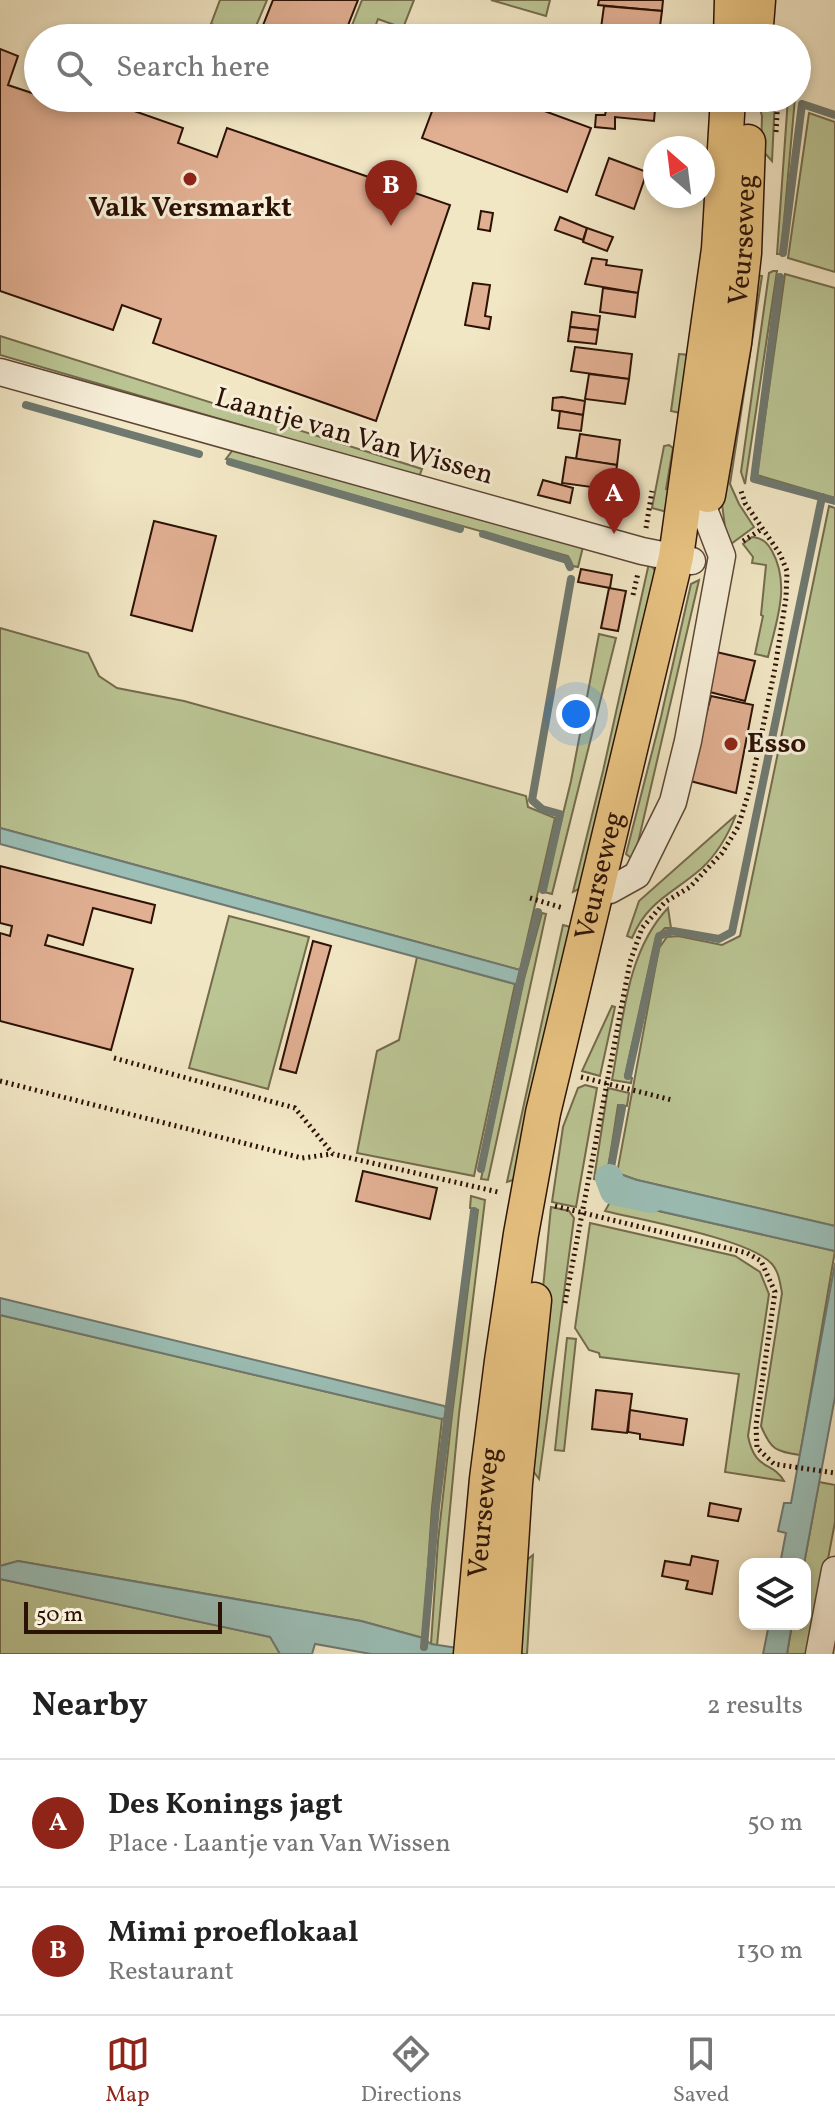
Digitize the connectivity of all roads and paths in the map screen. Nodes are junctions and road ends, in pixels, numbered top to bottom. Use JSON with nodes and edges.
{"nodes":[{"id":1,"x":732,"y":0,"type":"edge"},
{"id":2,"x":758,"y":0,"type":"edge"},
{"id":3,"x":731,"y":24,"type":"edge"},
{"id":4,"x":756,"y":24,"type":"edge"},
{"id":5,"x":727,"y":112,"type":"edge"},
{"id":6,"x":749,"y":112,"type":"edge"},
{"id":7,"x":0,"y":372,"type":"edge"},
{"id":8,"x":694,"y":511,"type":"junction"},
{"id":9,"x":762,"y":529,"type":"dead end"},
{"id":10,"x":684,"y":559,"type":"junction"},
{"id":11,"x":603,"y":887,"type":"junction"},
{"id":12,"x":114,"y":1058,"type":"dead end"},
{"id":13,"x":566,"y":1073,"type":"junction"},
{"id":14,"x":0,"y":1081,"type":"edge"},
{"id":15,"x":606,"y":1083,"type":"junction"},
{"id":16,"x":672,"y":1100,"type":"dead end"},
{"id":17,"x":333,"y":1154,"type":"junction"},
{"id":18,"x":536,"y":1201,"type":"junction"},
{"id":19,"x":581,"y":1213,"type":"junction"},
{"id":20,"x":565,"y":1307,"type":"dead end"},
{"id":21,"x":835,"y":1473,"type":"edge"},
{"id":22,"x":835,"y":1570,"type":"edge"},
{"id":23,"x":488,"y":1652,"type":"edge"},
{"id":24,"x":819,"y":1654,"type":"edge"}],
"edges":[{"from":1,"to":3,"type":"main road"},
{"from":2,"to":4,"type":"main road"},
{"from":5,"to":8,"type":"main road","name":"Veurseweg"},
{"from":6,"to":8,"type":"main road","name":"Veurseweg"},
{"from":7,"to":10,"type":"street","name":"Laantje van Van Wissen"},
{"from":8,"to":10,"type":"main road","name":"Veurseweg"},
{"from":8,"to":11,"type":"street"},
{"from":9,"to":15,"type":"path","name":"Veurseweg"},
{"from":10,"to":11,"type":"main road","name":"Veurseweg"},
{"from":11,"to":13,"type":"main road","name":"Veurseweg"},
{"from":11,"to":18,"type":"main road","name":"Veurseweg"},
{"from":12,"to":17,"type":"path"},
{"from":13,"to":15,"type":"path"},
{"from":13,"to":18,"type":"main road","name":"Veurseweg"},
{"from":14,"to":17,"type":"path"},
{"from":15,"to":16,"type":"path"},
{"from":15,"to":19,"type":"path","name":"Veurseweg"},
{"from":17,"to":18,"type":"path"},
{"from":18,"to":19,"type":"path"},
{"from":18,"to":23,"type":"main road","name":"Veurseweg"},
{"from":19,"to":20,"type":"path","name":"Veurseweg"},
{"from":19,"to":21,"type":"path"},
{"from":22,"to":24,"type":"street"}]}
